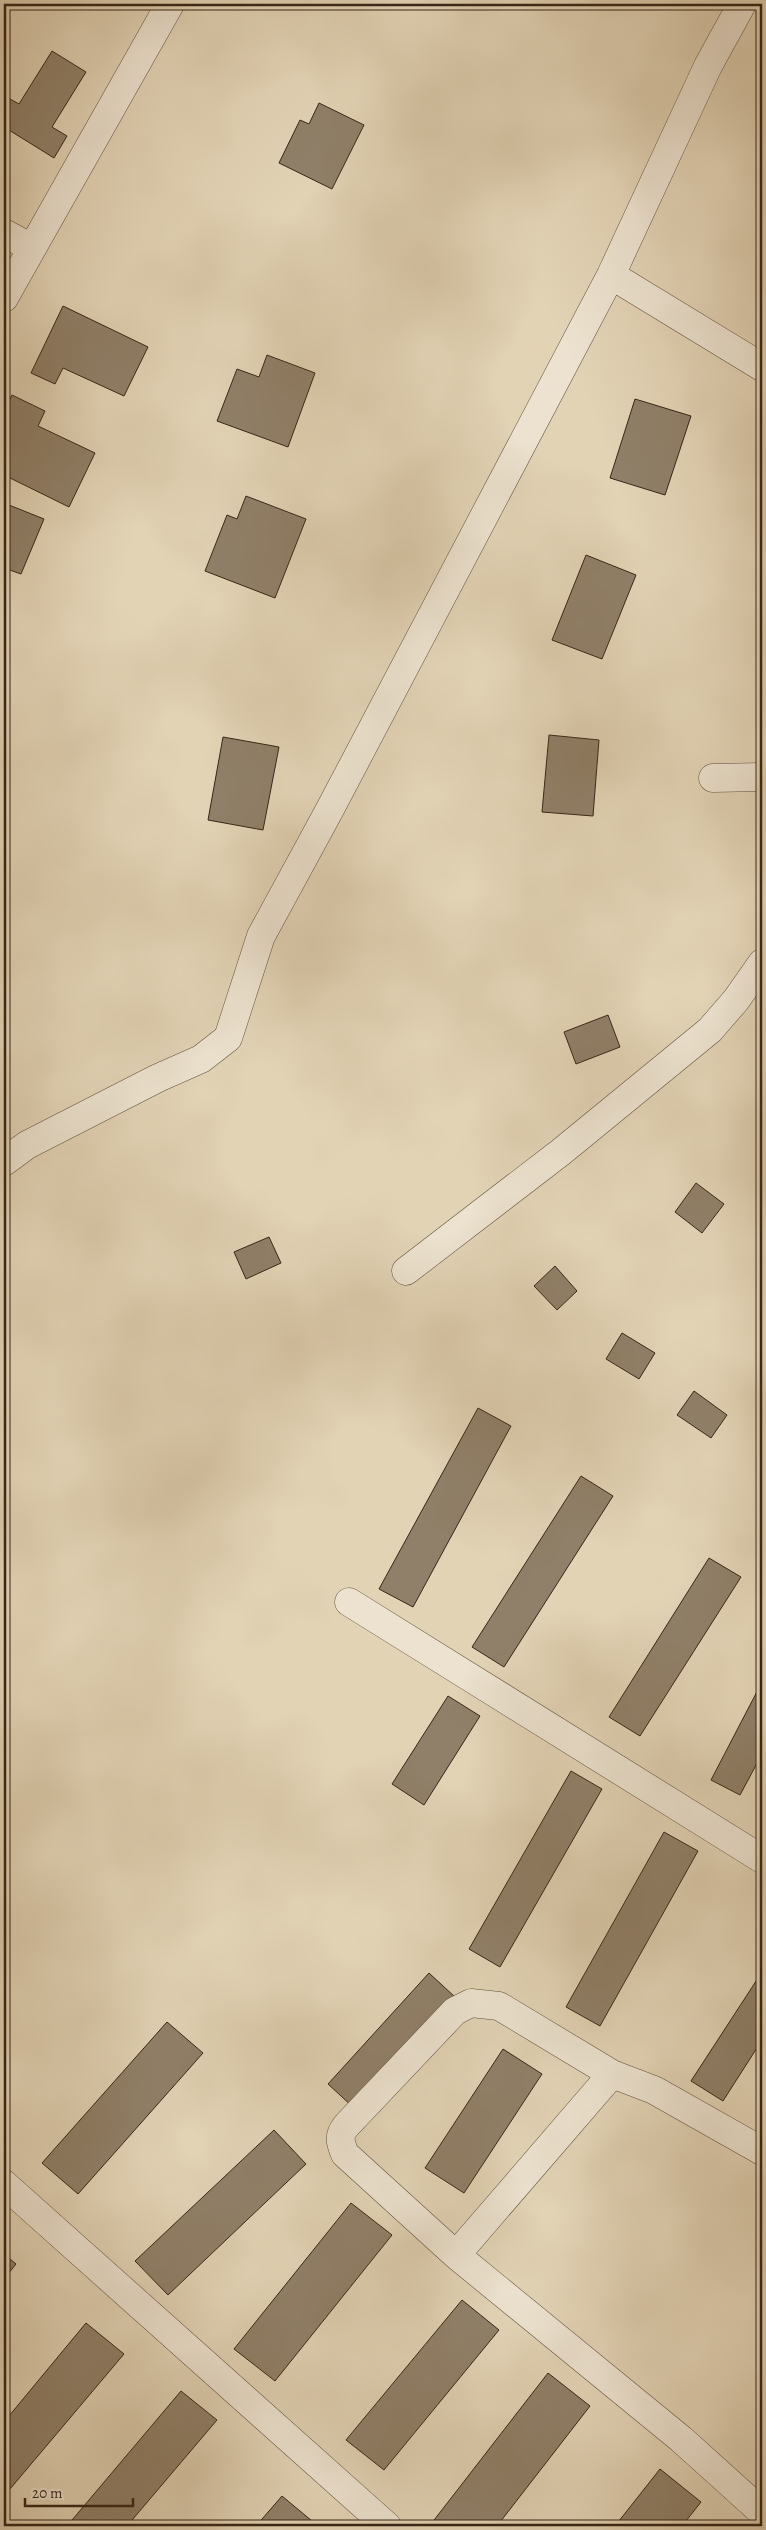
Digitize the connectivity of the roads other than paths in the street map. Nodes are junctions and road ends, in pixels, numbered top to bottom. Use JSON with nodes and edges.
{"nodes":[{"id":1,"x":170,"y":4,"type":"edge"},
{"id":2,"x":742,"y":4,"type":"edge"},
{"id":3,"x":4,"y":233,"type":"edge"},
{"id":4,"x":32,"y":248,"type":"junction"},
{"id":5,"x":611,"y":275,"type":"junction"},
{"id":6,"x":4,"y":298,"type":"edge"},
{"id":7,"x":762,"y":367,"type":"edge"},
{"id":8,"x":762,"y":777,"type":"edge"},
{"id":9,"x":713,"y":778,"type":"dead end"},
{"id":10,"x":762,"y":963,"type":"edge"},
{"id":11,"x":4,"y":1162,"type":"edge"},
{"id":12,"x":406,"y":1271,"type":"dead end"},
{"id":13,"x":349,"y":1602,"type":"dead end"},
{"id":14,"x":762,"y":1859,"type":"edge"},
{"id":15,"x":612,"y":2074,"type":"junction"},
{"id":16,"x":762,"y":2152,"type":"edge"},
{"id":17,"x":4,"y":2184,"type":"edge"},
{"id":18,"x":456,"y":2255,"type":"junction"},
{"id":19,"x":762,"y":2512,"type":"edge"},
{"id":20,"x":387,"y":2526,"type":"edge"}],
"edges":[{"from":1,"to":4,"type":"street"},
{"from":2,"to":5,"type":"street"},
{"from":3,"to":4,"type":"street"},
{"from":4,"to":6,"type":"street"},
{"from":5,"to":7,"type":"street"},
{"from":5,"to":11,"type":"street"},
{"from":8,"to":9,"type":"street"},
{"from":10,"to":12,"type":"street"},
{"from":13,"to":14,"type":"street"},
{"from":15,"to":16,"type":"street"},
{"from":15,"to":18,"type":"street"},
{"from":15,"to":18,"type":"street"},
{"from":17,"to":20,"type":"street"},
{"from":18,"to":19,"type":"street"}]}
